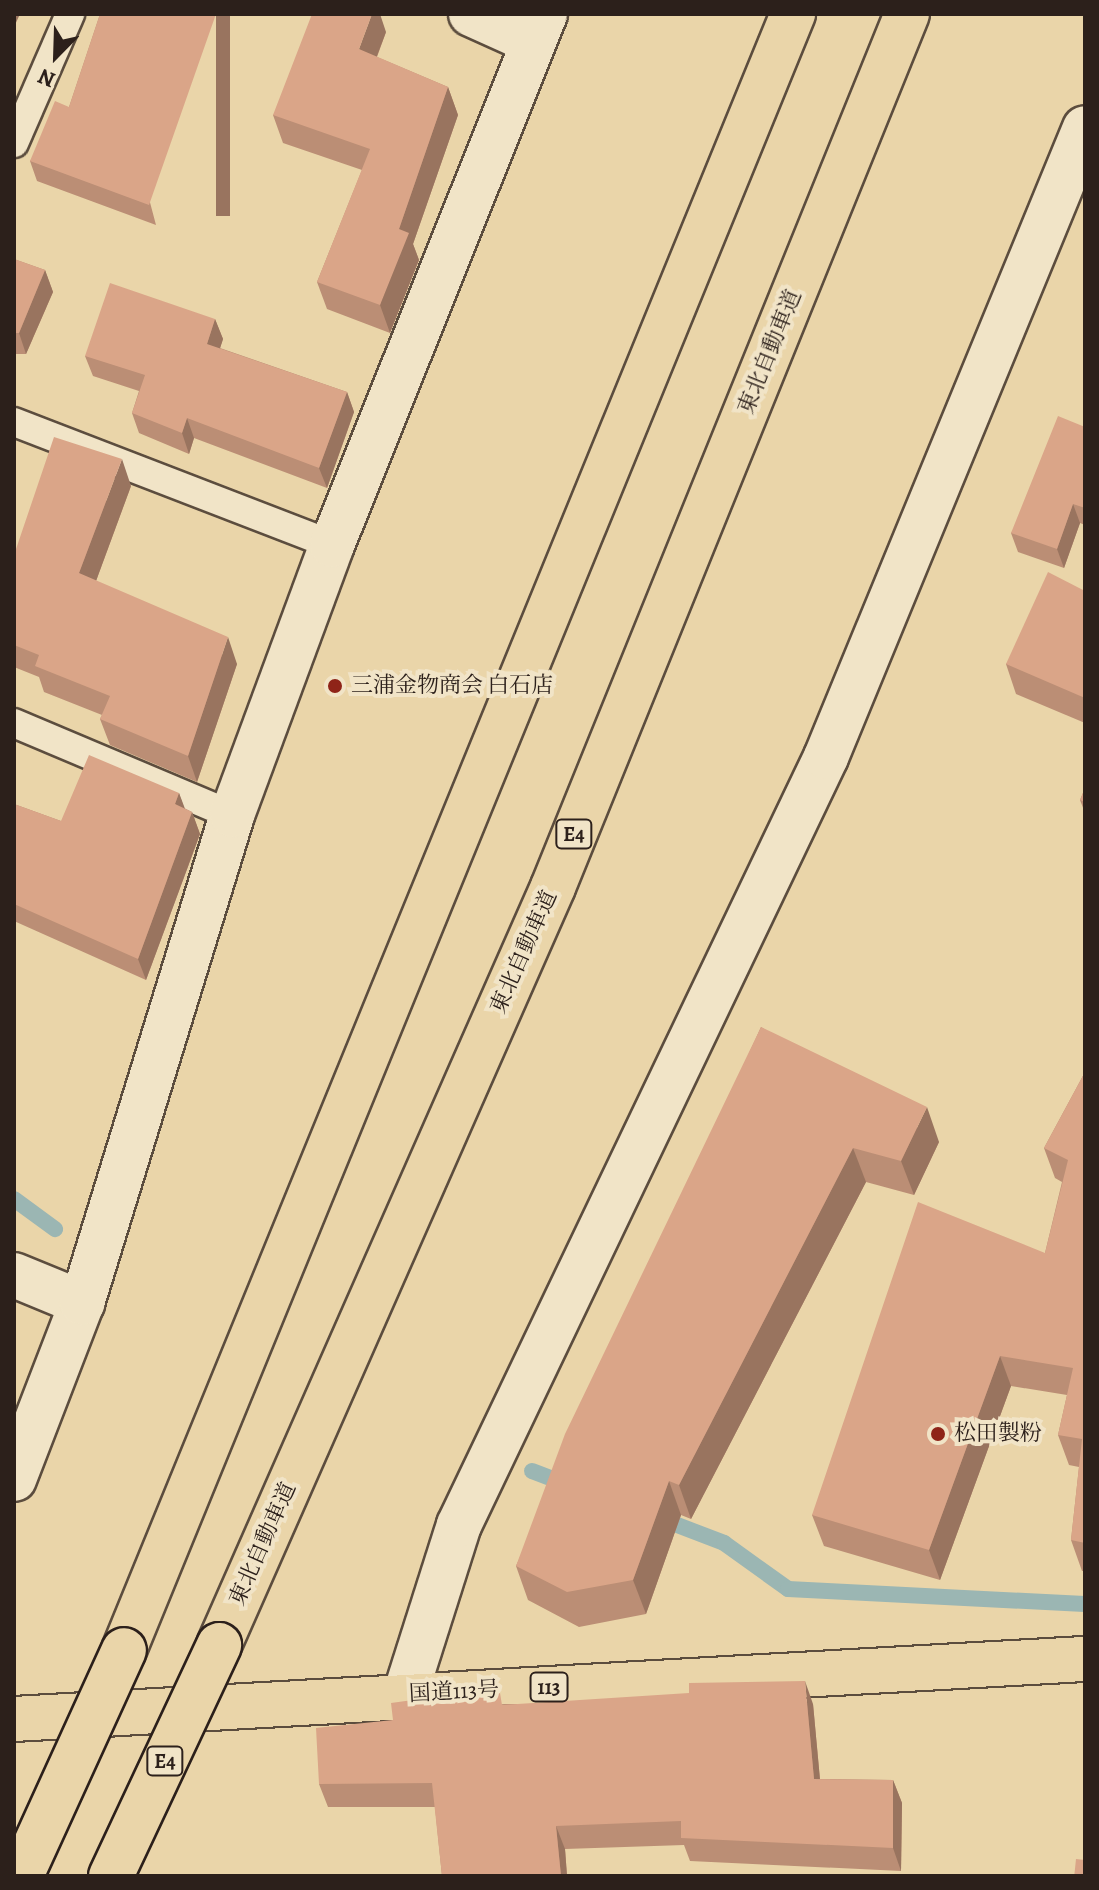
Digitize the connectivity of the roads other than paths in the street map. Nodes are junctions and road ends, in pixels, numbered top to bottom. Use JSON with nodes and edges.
{"nodes":[{"id":1,"x":70,"y":14,"type":"edge"},
{"id":2,"x":471,"y":14,"type":"edge"},
{"id":3,"x":793,"y":14,"type":"edge"},
{"id":4,"x":907,"y":14,"type":"edge"},
{"id":5,"x":539,"y":28,"type":"edge"},
{"id":6,"x":1085,"y":128,"type":"edge"},
{"id":7,"x":14,"y":143,"type":"edge"},
{"id":8,"x":14,"y":422,"type":"edge"},
{"id":9,"x":332,"y":545,"type":"junction"},
{"id":10,"x":14,"y":723,"type":"edge"},
{"id":11,"x":232,"y":815,"type":"junction"},
{"id":12,"x":14,"y":1275,"type":"edge"},
{"id":13,"x":82,"y":1303,"type":"junction"},
{"id":14,"x":14,"y":1479,"type":"edge"},
{"id":15,"x":1085,"y":1659,"type":"edge"},
{"id":16,"x":405,"y":1695,"type":"junction"},
{"id":17,"x":14,"y":1719,"type":"edge"},
{"id":18,"x":21,"y":1876,"type":"edge"},
{"id":19,"x":111,"y":1876,"type":"edge"}],
"edges":[{"from":1,"to":7,"type":"lane"},
{"from":2,"to":5,"type":"street"},
{"from":3,"to":18,"type":"highway","bridge":true},
{"from":4,"to":19,"type":"highway","name":"東北自動車道","number":"E4","bridge":true},
{"from":5,"to":9,"type":"street"},
{"from":6,"to":16,"type":"street"},
{"from":8,"to":9,"type":"lane"},
{"from":9,"to":11,"type":"street"},
{"from":10,"to":11,"type":"lane"},
{"from":11,"to":13,"type":"street"},
{"from":12,"to":13,"type":"street"},
{"from":13,"to":14,"type":"street"},
{"from":15,"to":16,"type":"highway","name":"国道113号","number":"113"},
{"from":16,"to":17,"type":"highway","name":"国道113号","number":"113"}]}
